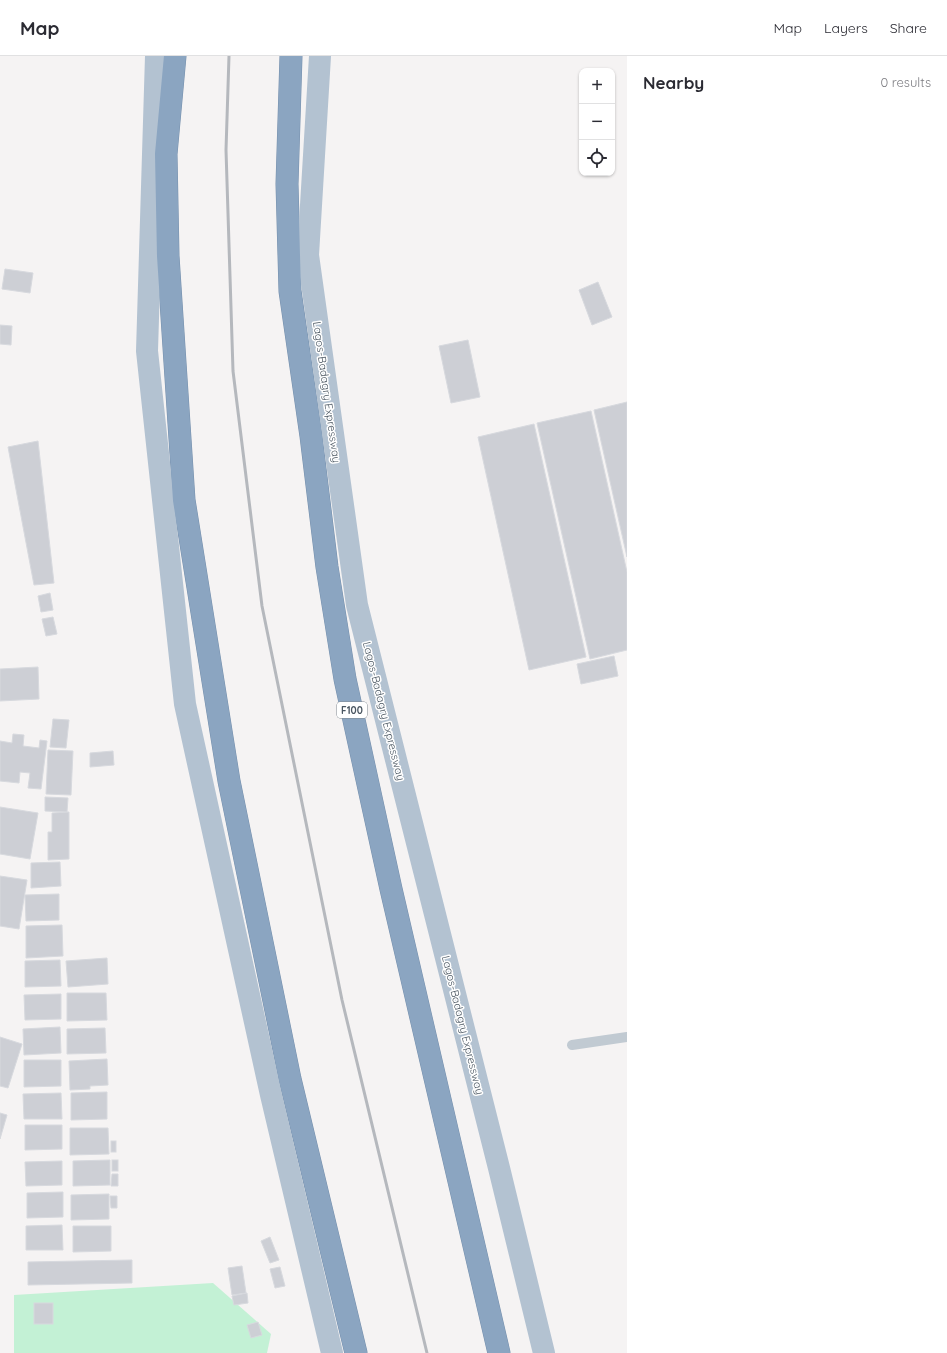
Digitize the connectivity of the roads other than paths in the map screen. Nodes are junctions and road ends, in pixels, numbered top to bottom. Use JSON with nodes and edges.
{"nodes":[{"id":1,"x":156,"y":56,"type":"edge"},
{"id":2,"x":175,"y":56,"type":"edge"},
{"id":3,"x":291,"y":56,"type":"edge"},
{"id":4,"x":320,"y":56,"type":"edge"},
{"id":5,"x":627,"y":1037,"type":"edge"},
{"id":6,"x":572,"y":1045,"type":"dead end"},
{"id":7,"x":332,"y":1353,"type":"edge"},
{"id":8,"x":356,"y":1353,"type":"edge"},
{"id":9,"x":499,"y":1353,"type":"edge"},
{"id":10,"x":544,"y":1353,"type":"edge"}],
"edges":[{"from":1,"to":7,"type":"main road"},
{"from":2,"to":8,"type":"highway"},
{"from":3,"to":9,"type":"highway","name":"Lagos-Badagry Expressway","number":"F100"},
{"from":4,"to":10,"type":"main road","name":"Lagos-Badagry Expressway"},
{"from":5,"to":6,"type":"lane"}]}
